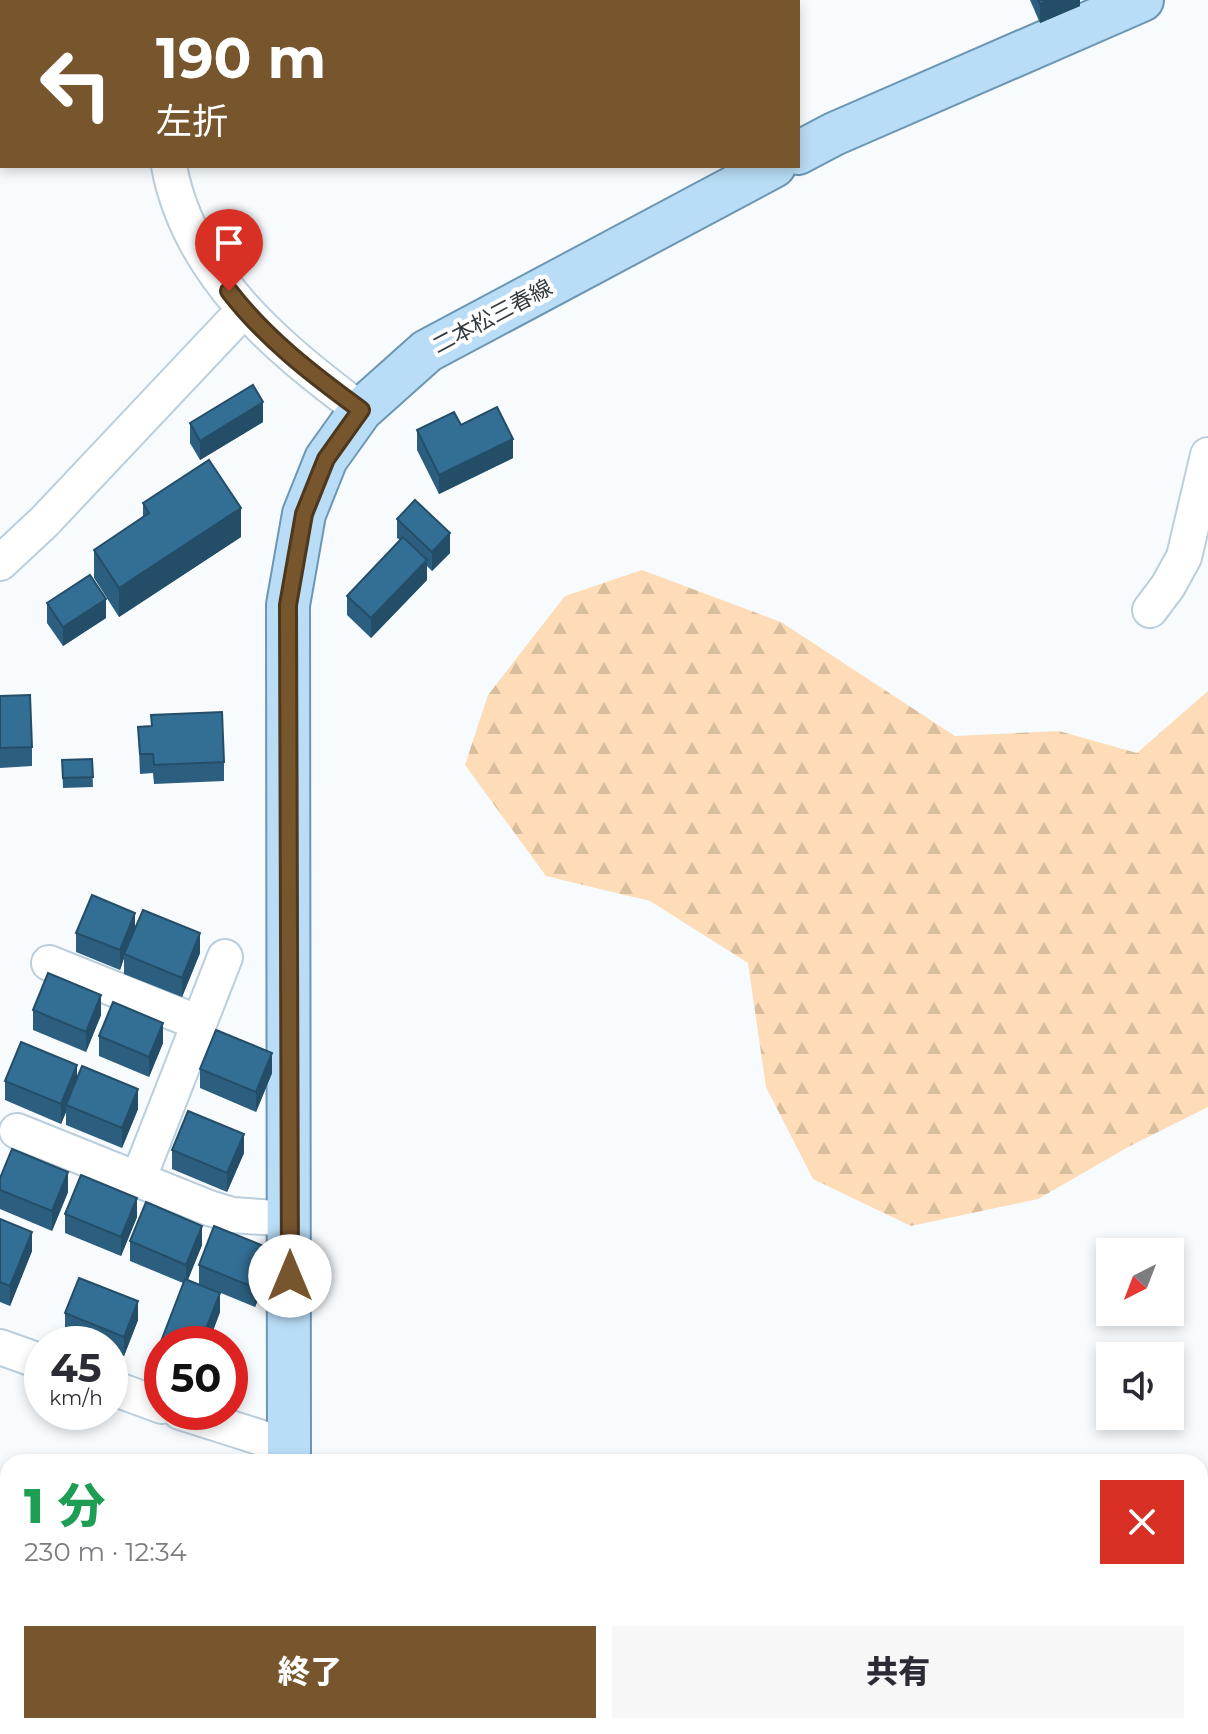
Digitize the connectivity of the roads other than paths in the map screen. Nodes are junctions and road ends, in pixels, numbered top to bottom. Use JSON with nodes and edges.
{"nodes":[{"id":1,"x":1142,"y":0,"type":"edge"},
{"id":2,"x":800,"y":152,"type":"edge"},
{"id":3,"x":170,"y":168,"type":"edge"},
{"id":4,"x":770,"y":168,"type":"edge"},
{"id":5,"x":244,"y":310,"type":"junction"},
{"id":6,"x":361,"y":410,"type":"junction"},
{"id":7,"x":1208,"y":455,"type":"edge"},
{"id":8,"x":0,"y":563,"type":"edge"},
{"id":9,"x":1150,"y":610,"type":"dead end"},
{"id":10,"x":225,"y":957,"type":"dead end"},
{"id":11,"x":49,"y":963,"type":"dead end"},
{"id":12,"x":199,"y":1023,"type":"junction"},
{"id":13,"x":17,"y":1131,"type":"dead end"},
{"id":14,"x":138,"y":1180,"type":"junction"},
{"id":15,"x":290,"y":1219,"type":"junction"},
{"id":16,"x":0,"y":1347,"type":"edge"},
{"id":17,"x":24,"y":1356,"type":"edge"},
{"id":18,"x":227,"y":1430,"type":"edge"},
{"id":19,"x":290,"y":1454,"type":"edge"}],
"edges":[{"from":1,"to":2,"type":"main road"},
{"from":3,"to":5,"type":"street"},
{"from":4,"to":6,"type":"main road","name":"二本松三春線"},
{"from":5,"to":6,"type":"street"},
{"from":5,"to":8,"type":"street"},
{"from":6,"to":15,"type":"main road","name":"二本松三春線"},
{"from":7,"to":9,"type":"street"},
{"from":10,"to":12,"type":"street"},
{"from":11,"to":12,"type":"street"},
{"from":12,"to":14,"type":"street"},
{"from":13,"to":14,"type":"street"},
{"from":14,"to":15,"type":"street"},
{"from":15,"to":19,"type":"main road","name":"二本松三春線"},
{"from":16,"to":17,"type":"street"},
{"from":18,"to":19,"type":"street"}]}
